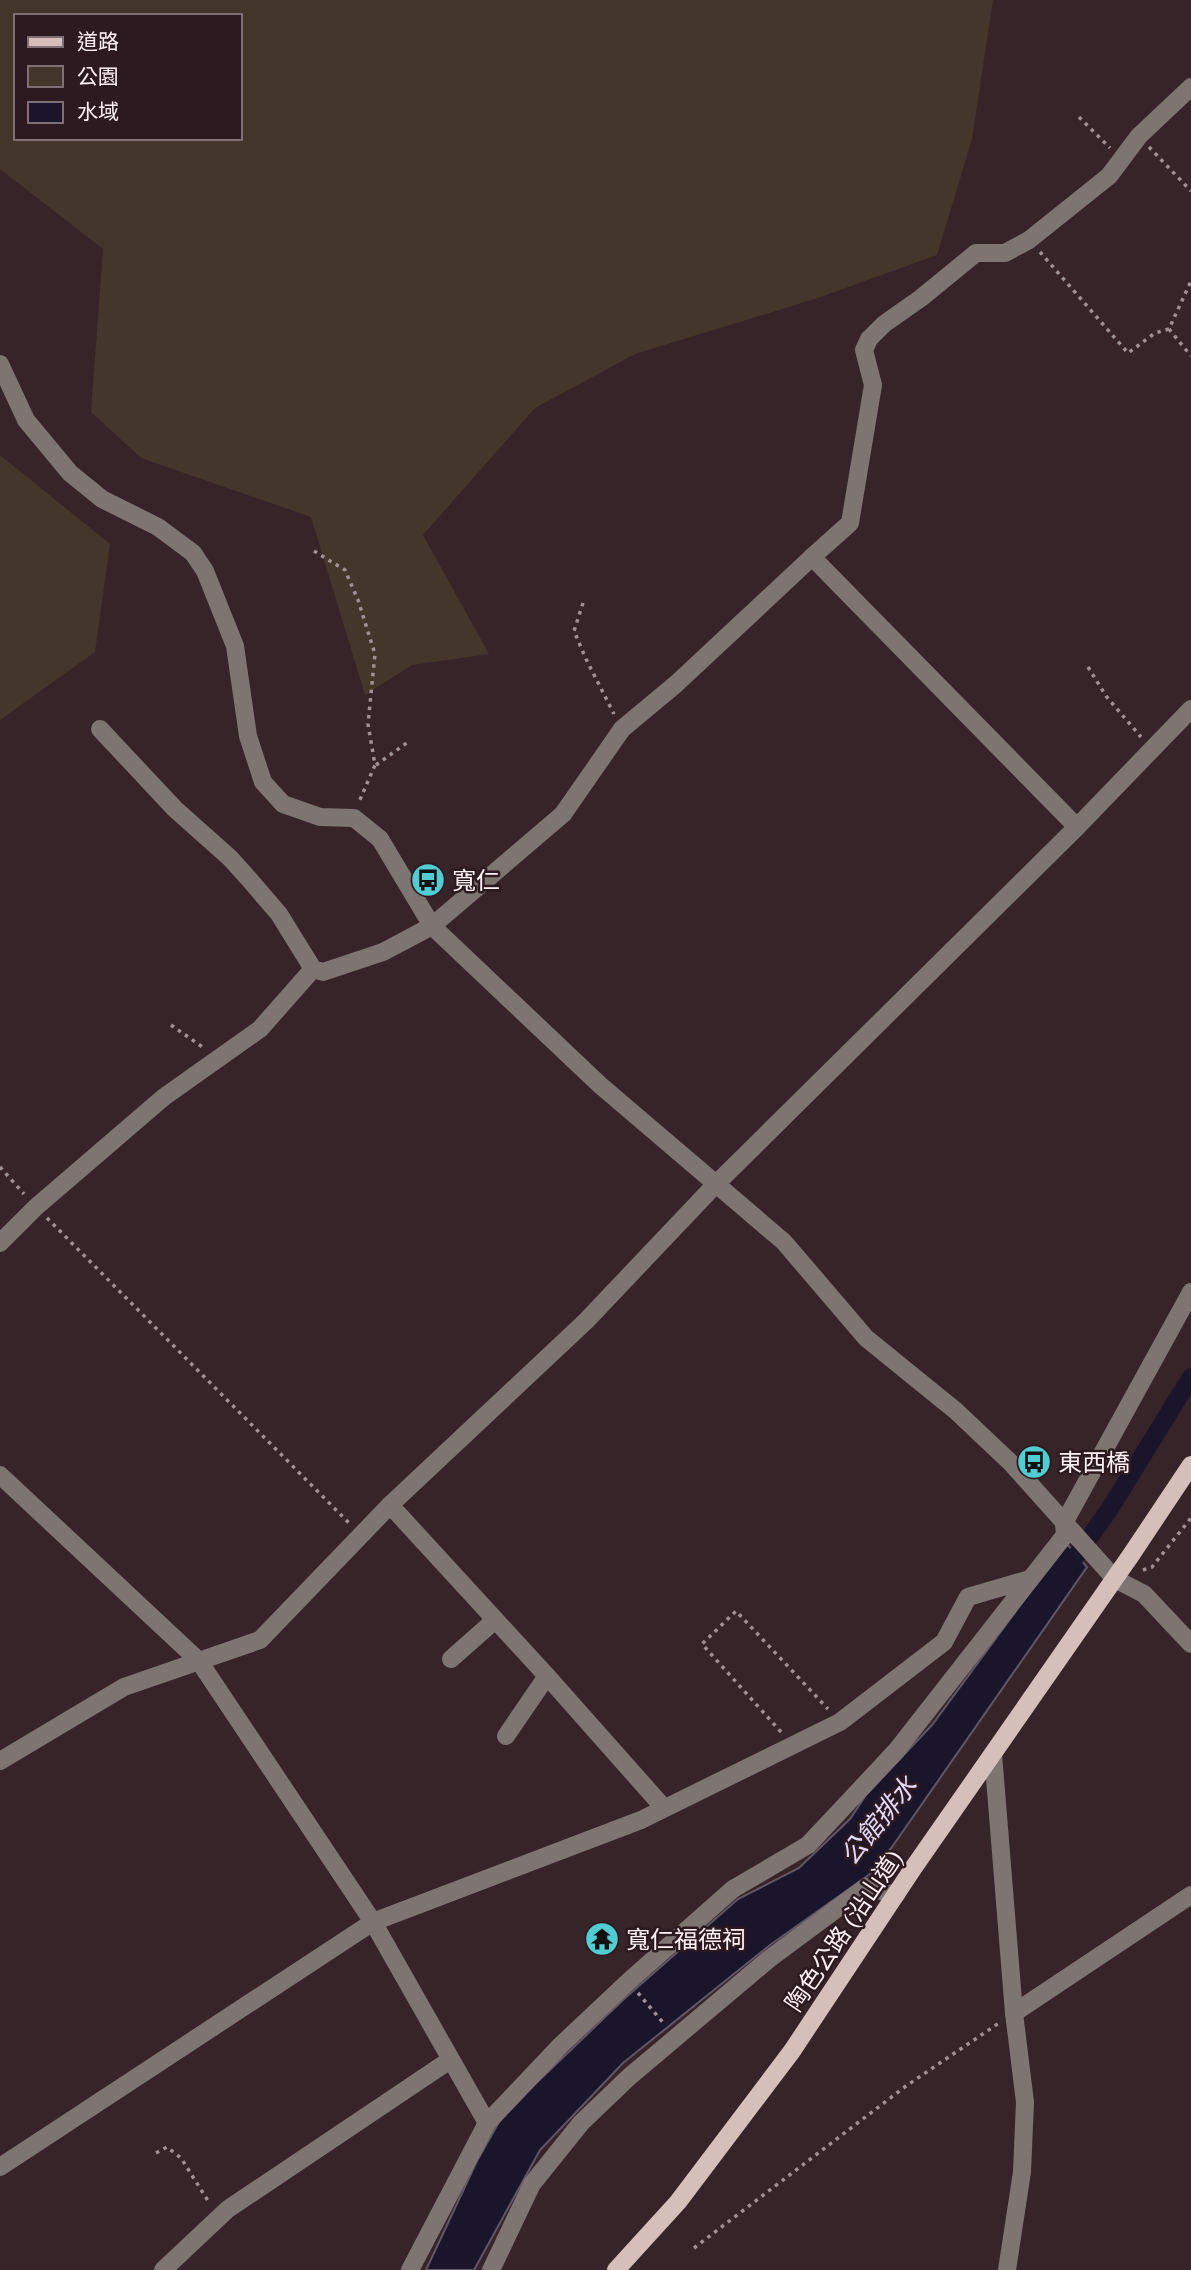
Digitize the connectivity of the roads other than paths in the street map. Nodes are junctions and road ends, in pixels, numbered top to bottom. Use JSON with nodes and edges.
{"nodes":[{"id":1,"x":1191,"y":87,"type":"edge"},
{"id":2,"x":0,"y":364,"type":"edge"},
{"id":3,"x":812,"y":557,"type":"junction"},
{"id":4,"x":1191,"y":709,"type":"edge"},
{"id":5,"x":100,"y":729,"type":"dead end"},
{"id":6,"x":1077,"y":827,"type":"junction"},
{"id":7,"x":432,"y":926,"type":"junction"},
{"id":8,"x":313,"y":969,"type":"junction"},
{"id":9,"x":715,"y":1185,"type":"junction"},
{"id":10,"x":0,"y":1243,"type":"edge"},
{"id":11,"x":1191,"y":1292,"type":"edge"},
{"id":12,"x":1191,"y":1465,"type":"edge"},
{"id":13,"x":0,"y":1475,"type":"edge"},
{"id":14,"x":390,"y":1505,"type":"junction"},
{"id":15,"x":1064,"y":1523,"type":"junction"},
{"id":16,"x":1030,"y":1579,"type":"junction"},
{"id":17,"x":1115,"y":1579,"type":"junction"},
{"id":18,"x":495,"y":1620,"type":"junction"},
{"id":19,"x":1191,"y":1644,"type":"edge"},
{"id":20,"x":451,"y":1659,"type":"dead end"},
{"id":21,"x":199,"y":1661,"type":"junction"},
{"id":22,"x":547,"y":1676,"type":"junction"},
{"id":23,"x":506,"y":1736,"type":"dead end"},
{"id":24,"x":993,"y":1754,"type":"junction"},
{"id":25,"x":0,"y":1761,"type":"edge"},
{"id":26,"x":664,"y":1808,"type":"junction"},
{"id":27,"x":896,"y":1895,"type":"junction"},
{"id":28,"x":1191,"y":1895,"type":"edge"},
{"id":29,"x":373,"y":1922,"type":"junction"},
{"id":30,"x":1014,"y":2013,"type":"junction"},
{"id":31,"x":450,"y":2060,"type":"junction"},
{"id":32,"x":487,"y":2123,"type":"junction"},
{"id":33,"x":0,"y":2167,"type":"edge"},
{"id":34,"x":163,"y":2270,"type":"edge"},
{"id":35,"x":410,"y":2270,"type":"edge"},
{"id":36,"x":491,"y":2270,"type":"edge"},
{"id":37,"x":616,"y":2270,"type":"edge"},
{"id":38,"x":1007,"y":2270,"type":"edge"}],
"edges":[{"from":1,"to":3,"type":"street"},
{"from":2,"to":7,"type":"street"},
{"from":3,"to":6,"type":"street"},
{"from":3,"to":7,"type":"street"},
{"from":4,"to":6,"type":"street"},
{"from":5,"to":8,"type":"street"},
{"from":6,"to":9,"type":"street"},
{"from":7,"to":8,"type":"street"},
{"from":7,"to":9,"type":"street"},
{"from":8,"to":10,"type":"street"},
{"from":9,"to":14,"type":"street"},
{"from":9,"to":15,"type":"street"},
{"from":11,"to":15,"type":"street"},
{"from":12,"to":17,"type":"main road","name":"陶色公路 (沿山道)"},
{"from":13,"to":21,"type":"street"},
{"from":14,"to":18,"type":"street"},
{"from":14,"to":21,"type":"street"},
{"from":15,"to":16,"type":"street"},
{"from":15,"to":17,"type":"street"},
{"from":16,"to":26,"type":"street"},
{"from":16,"to":32,"type":"street"},
{"from":17,"to":19,"type":"street"},
{"from":17,"to":24,"type":"main road","name":"陶色公路 (沿山道)"},
{"from":18,"to":20,"type":"street"},
{"from":18,"to":22,"type":"street"},
{"from":21,"to":25,"type":"street"},
{"from":21,"to":29,"type":"street"},
{"from":22,"to":23,"type":"street"},
{"from":22,"to":26,"type":"street"},
{"from":24,"to":27,"type":"main road","name":"陶色公路 (沿山道)"},
{"from":24,"to":30,"type":"street"},
{"from":26,"to":29,"type":"street"},
{"from":27,"to":36,"type":"street"},
{"from":27,"to":37,"type":"main road","name":"陶色公路 (沿山道)"},
{"from":28,"to":30,"type":"street"},
{"from":29,"to":31,"type":"street"},
{"from":29,"to":33,"type":"street"},
{"from":30,"to":38,"type":"street"},
{"from":31,"to":32,"type":"street"},
{"from":31,"to":34,"type":"street"},
{"from":32,"to":35,"type":"street"}]}
